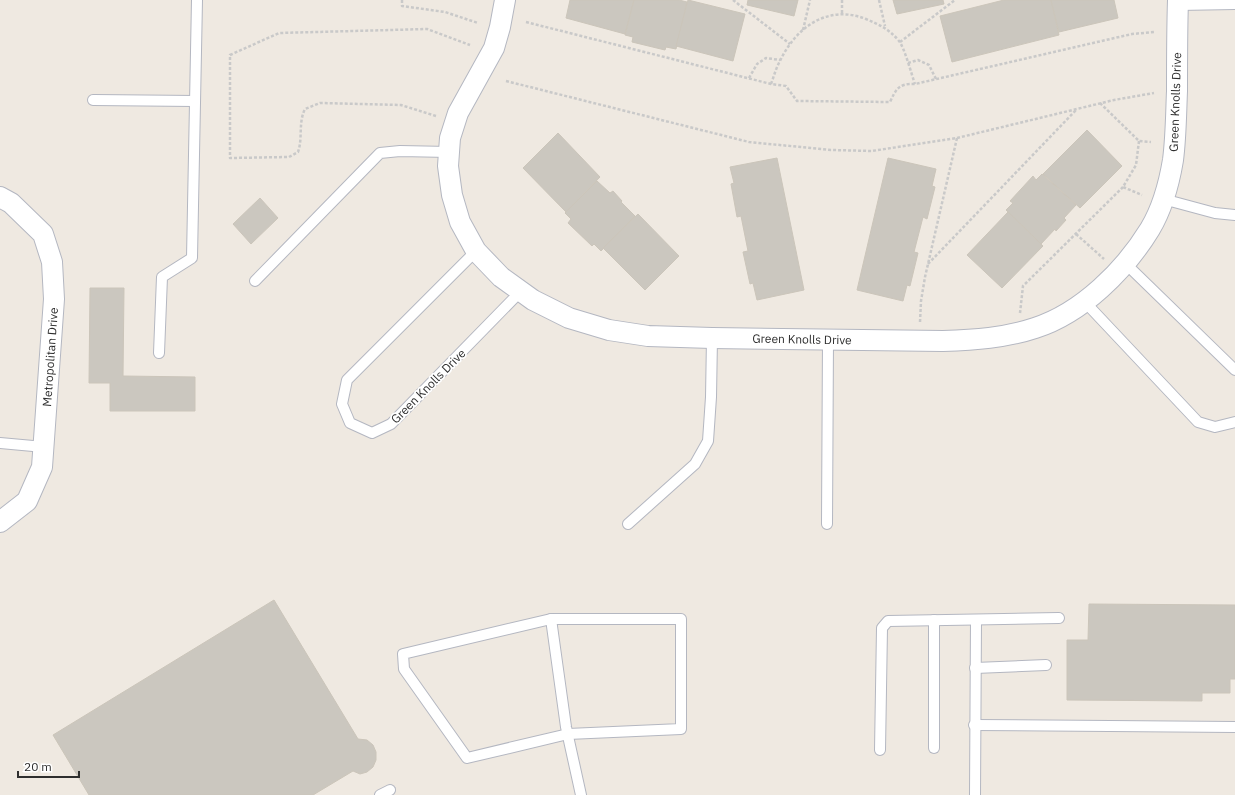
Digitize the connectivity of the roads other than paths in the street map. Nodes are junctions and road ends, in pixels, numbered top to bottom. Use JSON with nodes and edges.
{"nodes":[{"id":1,"x":197,"y":0,"type":"edge"},
{"id":2,"x":505,"y":0,"type":"edge"},
{"id":3,"x":1178,"y":2,"type":"edge"},
{"id":4,"x":1235,"y":4,"type":"edge"},
{"id":5,"x":93,"y":100,"type":"dead end"},
{"id":6,"x":196,"y":101,"type":"junction"},
{"id":7,"x":449,"y":152,"type":"junction"},
{"id":8,"x":0,"y":197,"type":"edge"},
{"id":9,"x":1164,"y":199,"type":"junction"},
{"id":10,"x":1235,"y":215,"type":"edge"},
{"id":11,"x":476,"y":251,"type":"junction"},
{"id":12,"x":1125,"y":263,"type":"junction"},
{"id":13,"x":255,"y":281,"type":"dead end"},
{"id":14,"x":521,"y":291,"type":"junction"},
{"id":15,"x":1084,"y":301,"type":"junction"},
{"id":16,"x":712,"y":338,"type":"junction"},
{"id":17,"x":828,"y":339,"type":"junction"},
{"id":18,"x":159,"y":353,"type":"dead end"},
{"id":19,"x":1235,"y":370,"type":"edge"},
{"id":20,"x":1235,"y":422,"type":"edge"},
{"id":21,"x":0,"y":443,"type":"edge"},
{"id":22,"x":44,"y":447,"type":"junction"},
{"id":23,"x":0,"y":522,"type":"edge"},
{"id":24,"x":628,"y":524,"type":"dead end"},
{"id":25,"x":827,"y":524,"type":"dead end"},
{"id":26,"x":1059,"y":618,"type":"dead end"},
{"id":27,"x":551,"y":619,"type":"junction"},
{"id":28,"x":934,"y":620,"type":"junction"},
{"id":29,"x":976,"y":620,"type":"junction"},
{"id":30,"x":1046,"y":665,"type":"dead end"},
{"id":31,"x":975,"y":668,"type":"junction"},
{"id":32,"x":974,"y":725,"type":"junction"},
{"id":33,"x":1235,"y":728,"type":"edge"},
{"id":34,"x":568,"y":734,"type":"junction"},
{"id":35,"x":934,"y":748,"type":"dead end"},
{"id":36,"x":880,"y":750,"type":"dead end"},
{"id":37,"x":390,"y":790,"type":"dead end"},
{"id":38,"x":380,"y":795,"type":"edge"},
{"id":39,"x":580,"y":795,"type":"edge"},
{"id":40,"x":975,"y":795,"type":"edge"}],
"edges":[{"from":1,"to":6,"type":"lane"},
{"from":2,"to":7,"type":"street","name":"Green Knolls Drive"},
{"from":3,"to":4,"type":"lane"},
{"from":3,"to":9,"type":"street","name":"Green Knolls Drive"},
{"from":5,"to":6,"type":"lane"},
{"from":6,"to":18,"type":"lane"},
{"from":7,"to":11,"type":"street","name":"Green Knolls Drive"},
{"from":7,"to":13,"type":"lane"},
{"from":8,"to":22,"type":"street","name":"Metropolitan Drive"},
{"from":9,"to":10,"type":"lane"},
{"from":9,"to":12,"type":"street","name":"Green Knolls Drive"},
{"from":11,"to":14,"type":"street","name":"Green Knolls Drive"},
{"from":11,"to":14,"type":"lane","name":"Green Knolls Drive"},
{"from":12,"to":15,"type":"street","name":"Green Knolls Drive"},
{"from":12,"to":19,"type":"lane"},
{"from":14,"to":16,"type":"street","name":"Green Knolls Drive"},
{"from":15,"to":17,"type":"street","name":"Green Knolls Drive"},
{"from":15,"to":20,"type":"lane"},
{"from":16,"to":17,"type":"street","name":"Green Knolls Drive"},
{"from":16,"to":24,"type":"lane"},
{"from":17,"to":25,"type":"lane"},
{"from":21,"to":22,"type":"lane"},
{"from":22,"to":23,"type":"street","name":"Metropolitan Drive"},
{"from":26,"to":29,"type":"lane"},
{"from":27,"to":34,"type":"lane"},
{"from":27,"to":34,"type":"lane"},
{"from":27,"to":34,"type":"lane"},
{"from":28,"to":29,"type":"lane"},
{"from":28,"to":35,"type":"lane"},
{"from":28,"to":36,"type":"lane"},
{"from":29,"to":31,"type":"lane"},
{"from":30,"to":31,"type":"lane"},
{"from":31,"to":32,"type":"lane"},
{"from":32,"to":33,"type":"lane"},
{"from":32,"to":40,"type":"lane"},
{"from":34,"to":39,"type":"lane"},
{"from":37,"to":38,"type":"lane"}]}
